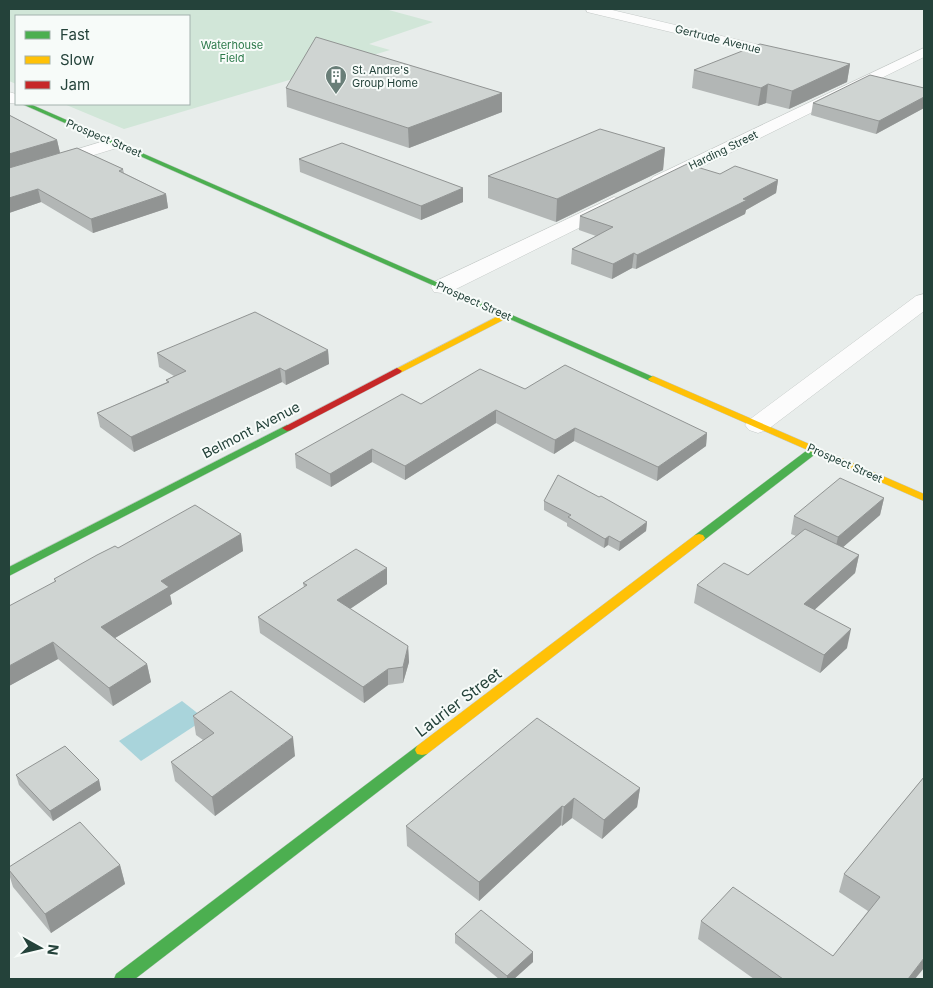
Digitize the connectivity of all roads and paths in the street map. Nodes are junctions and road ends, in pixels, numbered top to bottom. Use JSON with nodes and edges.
{"nodes":[{"id":1,"x":592,"y":9,"type":"edge"},
{"id":2,"x":924,"y":52,"type":"edge"},
{"id":3,"x":799,"y":59,"type":"edge"},
{"id":4,"x":854,"y":73,"type":"dead end"},
{"id":5,"x":873,"y":77,"type":"junction"},
{"id":6,"x":26,"y":105,"type":"edge"},
{"id":7,"x":114,"y":143,"type":"junction"},
{"id":8,"x":9,"y":176,"type":"edge"},
{"id":9,"x":442,"y":287,"type":"junction"},
{"id":10,"x":924,"y":300,"type":"edge"},
{"id":11,"x":506,"y":315,"type":"junction"},
{"id":12,"x":758,"y":425,"type":"junction"},
{"id":13,"x":814,"y":450,"type":"junction"},
{"id":14,"x":924,"y":498,"type":"edge"},
{"id":15,"x":9,"y":572,"type":"edge"},
{"id":16,"x":122,"y":979,"type":"edge"}],
"edges":[{"from":1,"to":3,"type":"street","name":"Gertrude Avenue"},
{"from":2,"to":5,"type":"street","name":"Harding Street"},
{"from":4,"to":5,"type":"street"},
{"from":5,"to":9,"type":"street","name":"Harding Street"},
{"from":6,"to":7,"type":"street","name":"Prospect Street"},
{"from":7,"to":8,"type":"street"},
{"from":7,"to":9,"type":"street","name":"Prospect Street"},
{"from":9,"to":11,"type":"street","name":"Prospect Street"},
{"from":10,"to":12,"type":"street"},
{"from":11,"to":12,"type":"street","name":"Prospect Street"},
{"from":11,"to":15,"type":"street","name":"Belmont Avenue"},
{"from":12,"to":13,"type":"street","name":"Prospect Street"},
{"from":13,"to":14,"type":"street","name":"Prospect Street"},
{"from":13,"to":16,"type":"street","name":"Laurier Street"}]}
